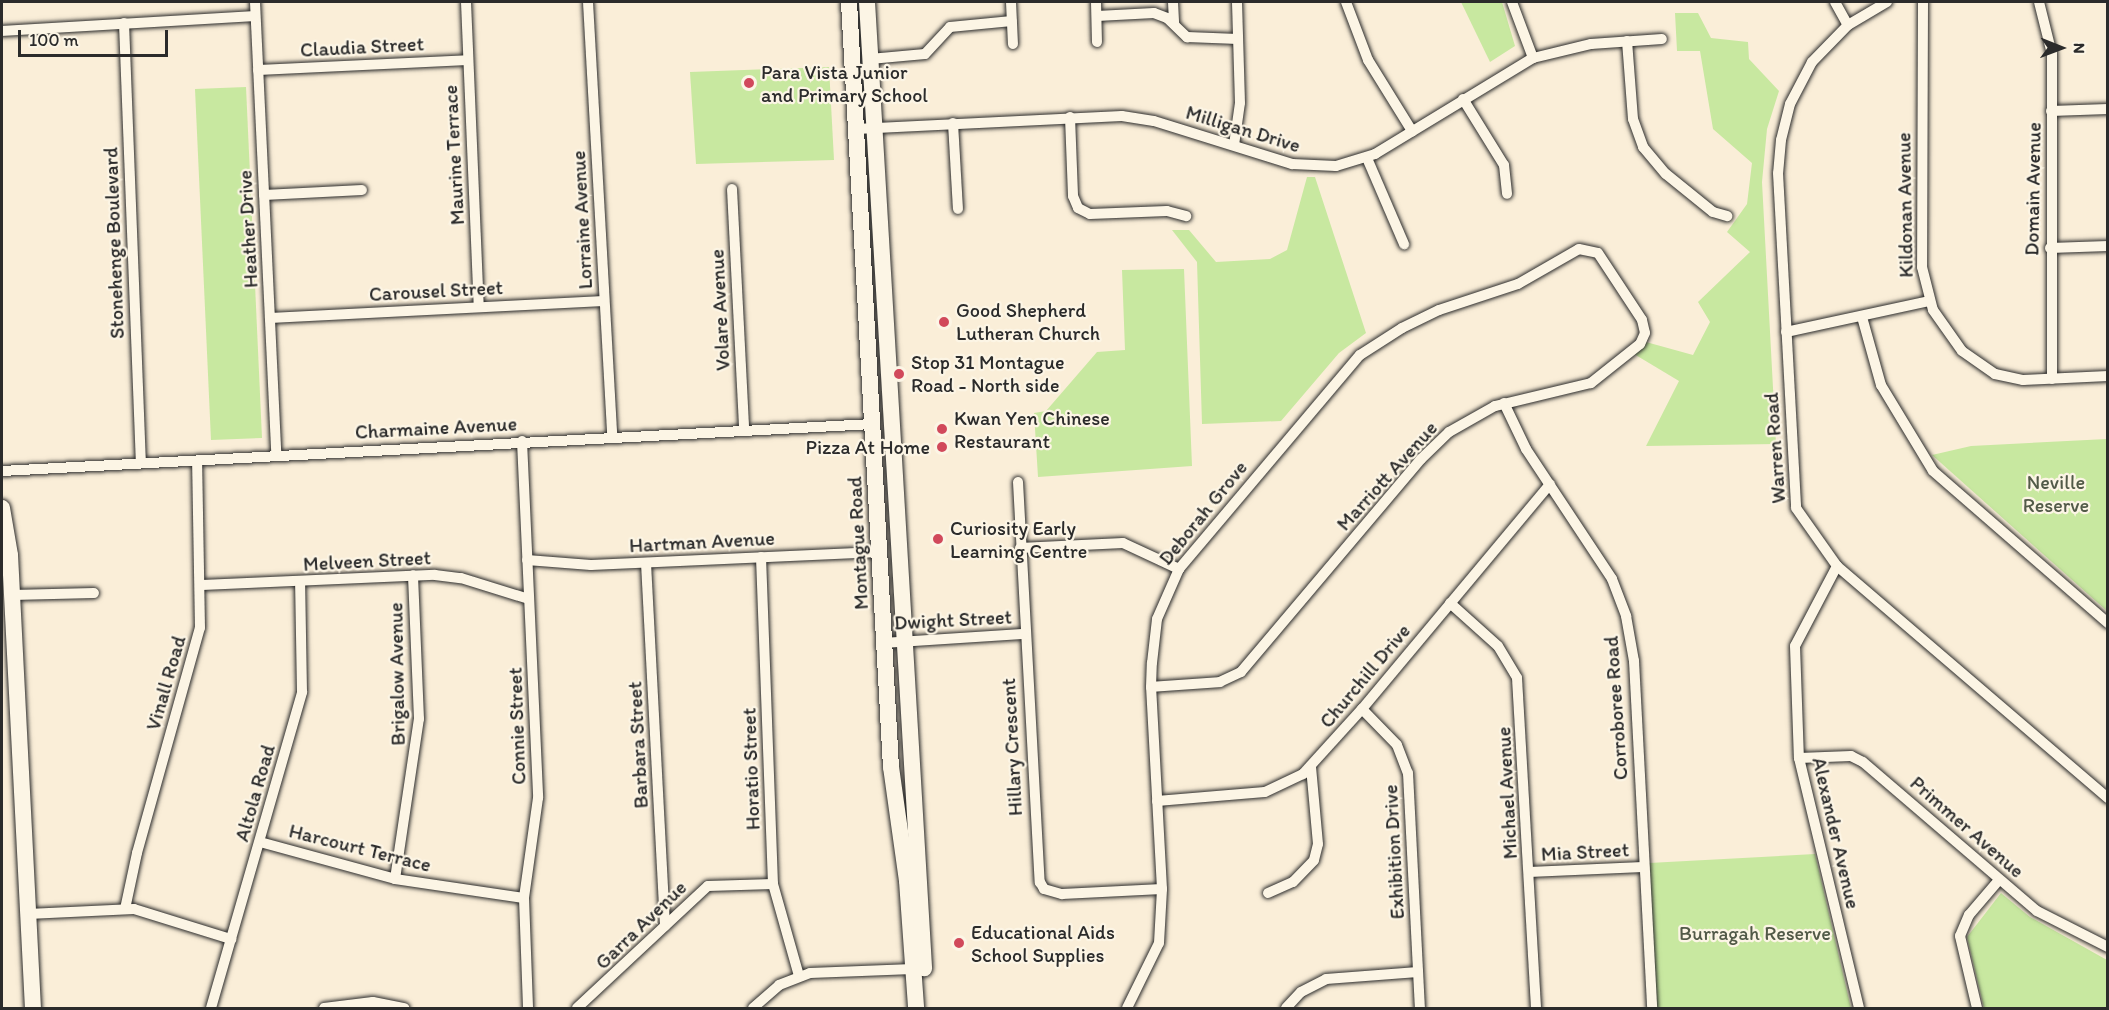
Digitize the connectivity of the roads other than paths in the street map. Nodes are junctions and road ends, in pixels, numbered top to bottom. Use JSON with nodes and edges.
{"nodes":[{"id":1,"x":255,"y":2,"type":"edge"},
{"id":2,"x":466,"y":2,"type":"edge"},
{"id":3,"x":588,"y":2,"type":"edge"},
{"id":4,"x":849,"y":2,"type":"edge"},
{"id":5,"x":867,"y":2,"type":"edge"},
{"id":6,"x":1011,"y":2,"type":"edge"},
{"id":7,"x":1096,"y":2,"type":"edge"},
{"id":8,"x":1173,"y":2,"type":"edge"},
{"id":9,"x":1237,"y":2,"type":"edge"},
{"id":10,"x":1346,"y":2,"type":"edge"},
{"id":11,"x":1512,"y":2,"type":"edge"},
{"id":12,"x":1835,"y":2,"type":"edge"},
{"id":13,"x":1887,"y":2,"type":"edge"},
{"id":14,"x":1923,"y":2,"type":"edge"},
{"id":15,"x":2039,"y":2,"type":"edge"},
{"id":16,"x":1097,"y":15,"type":"junction"},
{"id":17,"x":255,"y":16,"type":"junction"},
{"id":18,"x":1012,"y":21,"type":"junction"},
{"id":19,"x":124,"y":23,"type":"junction"},
{"id":20,"x":1174,"y":24,"type":"junction"},
{"id":21,"x":1848,"y":26,"type":"junction"},
{"id":22,"x":2,"y":31,"type":"edge"},
{"id":23,"x":1239,"y":39,"type":"junction"},
{"id":24,"x":1662,"y":39,"type":"dead end"},
{"id":25,"x":1627,"y":41,"type":"junction"},
{"id":26,"x":1097,"y":42,"type":"dead end"},
{"id":27,"x":1013,"y":44,"type":"dead end"},
{"id":28,"x":1533,"y":58,"type":"junction"},
{"id":29,"x":870,"y":59,"type":"junction"},
{"id":30,"x":468,"y":60,"type":"junction"},
{"id":31,"x":258,"y":70,"type":"junction"},
{"id":32,"x":1463,"y":99,"type":"junction"},
{"id":33,"x":2108,"y":109,"type":"edge"},
{"id":34,"x":2051,"y":111,"type":"junction"},
{"id":35,"x":1070,"y":117,"type":"junction"},
{"id":36,"x":953,"y":123,"type":"junction"},
{"id":37,"x":875,"y":128,"type":"junction"},
{"id":38,"x":856,"y":129,"type":"junction"},
{"id":39,"x":1412,"y":132,"type":"junction"},
{"id":40,"x":1234,"y":145,"type":"junction"},
{"id":41,"x":1366,"y":158,"type":"junction"},
{"id":42,"x":732,"y":189,"type":"dead end"},
{"id":43,"x":362,"y":190,"type":"dead end"},
{"id":44,"x":1507,"y":194,"type":"dead end"},
{"id":45,"x":264,"y":195,"type":"junction"},
{"id":46,"x":958,"y":209,"type":"dead end"},
{"id":47,"x":1186,"y":216,"type":"dead end"},
{"id":48,"x":1726,"y":216,"type":"dead end"},
{"id":49,"x":1404,"y":244,"type":"dead end"},
{"id":50,"x":2108,"y":246,"type":"edge"},
{"id":51,"x":1588,"y":248,"type":"joint"},
{"id":52,"x":2050,"y":248,"type":"junction"},
{"id":53,"x":1929,"y":301,"type":"junction"},
{"id":54,"x":604,"y":302,"type":"junction"},
{"id":55,"x":479,"y":306,"type":"junction"},
{"id":56,"x":1862,"y":317,"type":"junction"},
{"id":57,"x":270,"y":318,"type":"junction"},
{"id":58,"x":1786,"y":332,"type":"junction"},
{"id":59,"x":2108,"y":376,"type":"edge"},
{"id":60,"x":2052,"y":379,"type":"junction"},
{"id":61,"x":1504,"y":403,"type":"junction"},
{"id":62,"x":891,"y":423,"type":"junction"},
{"id":63,"x":873,"y":424,"type":"junction"},
{"id":64,"x":744,"y":430,"type":"junction"},
{"id":65,"x":612,"y":437,"type":"junction"},
{"id":66,"x":522,"y":441,"type":"junction"},
{"id":67,"x":276,"y":455,"type":"junction"},
{"id":68,"x":197,"y":460,"type":"junction"},
{"id":69,"x":141,"y":463,"type":"junction"},
{"id":70,"x":2,"y":471,"type":"edge"},
{"id":71,"x":1018,"y":482,"type":"dead end"},
{"id":72,"x":1550,"y":484,"type":"junction"},
{"id":73,"x":2,"y":508,"type":"edge"},
{"id":74,"x":1020,"y":548,"type":"junction"},
{"id":75,"x":879,"y":552,"type":"junction"},
{"id":76,"x":761,"y":557,"type":"junction"},
{"id":77,"x":527,"y":560,"type":"junction"},
{"id":78,"x":646,"y":563,"type":"junction"},
{"id":79,"x":1837,"y":566,"type":"junction"},
{"id":80,"x":1179,"y":568,"type":"junction"},
{"id":81,"x":413,"y":575,"type":"junction"},
{"id":82,"x":300,"y":582,"type":"junction"},
{"id":83,"x":202,"y":585,"type":"junction"},
{"id":84,"x":94,"y":592,"type":"dead end"},
{"id":85,"x":9,"y":598,"type":"edge"},
{"id":86,"x":530,"y":599,"type":"junction"},
{"id":87,"x":1450,"y":603,"type":"junction"},
{"id":88,"x":2108,"y":623,"type":"edge"},
{"id":89,"x":1024,"y":634,"type":"junction"},
{"id":90,"x":903,"y":642,"type":"junction"},
{"id":91,"x":884,"y":643,"type":"junction"},
{"id":92,"x":1151,"y":687,"type":"junction"},
{"id":93,"x":1362,"y":709,"type":"junction"},
{"id":94,"x":1798,"y":758,"type":"junction"},
{"id":95,"x":1311,"y":766,"type":"junction"},
{"id":96,"x":2108,"y":798,"type":"edge"},
{"id":97,"x":1157,"y":801,"type":"junction"},
{"id":98,"x":260,"y":842,"type":"junction"},
{"id":99,"x":1643,"y":867,"type":"junction"},
{"id":100,"x":1529,"y":872,"type":"junction"},
{"id":101,"x":395,"y":879,"type":"junction"},
{"id":102,"x":1999,"y":880,"type":"junction"},
{"id":103,"x":773,"y":884,"type":"junction"},
{"id":104,"x":1162,"y":889,"type":"junction"},
{"id":105,"x":1268,"y":893,"type":"dead end"},
{"id":106,"x":524,"y":898,"type":"junction"},
{"id":107,"x":125,"y":909,"type":"junction"},
{"id":108,"x":28,"y":914,"type":"junction"},
{"id":109,"x":665,"y":926,"type":"junction"},
{"id":110,"x":231,"y":939,"type":"junction"},
{"id":111,"x":2108,"y":947,"type":"edge"},
{"id":112,"x":918,"y":969,"type":"junction"},
{"id":113,"x":1418,"y":972,"type":"junction"},
{"id":114,"x":799,"y":976,"type":"junction"},
{"id":115,"x":33,"y":1008,"type":"edge"},
{"id":116,"x":213,"y":1008,"type":"edge"},
{"id":117,"x":324,"y":1008,"type":"edge"},
{"id":118,"x":404,"y":1008,"type":"edge"},
{"id":119,"x":528,"y":1008,"type":"edge"},
{"id":120,"x":577,"y":1008,"type":"edge"},
{"id":121,"x":753,"y":1008,"type":"edge"},
{"id":122,"x":916,"y":1008,"type":"edge"},
{"id":123,"x":927,"y":1008,"type":"edge"},
{"id":124,"x":1127,"y":1008,"type":"edge"},
{"id":125,"x":1286,"y":1008,"type":"edge"},
{"id":126,"x":1420,"y":1008,"type":"edge"},
{"id":127,"x":1536,"y":1008,"type":"edge"},
{"id":128,"x":1652,"y":1008,"type":"edge"},
{"id":129,"x":1859,"y":1008,"type":"edge"},
{"id":130,"x":1977,"y":1008,"type":"edge"}],
"edges":[{"from":1,"to":17,"type":"street","name":"Heather Drive"},
{"from":2,"to":30,"type":"street","name":"Maurine Terrace"},
{"from":3,"to":54,"type":"street","name":"Lorraine Avenue"},
{"from":4,"to":38,"type":"main road","name":"Montague Road"},
{"from":5,"to":29,"type":"main road","name":"Montague Road"},
{"from":6,"to":18,"type":"street"},
{"from":7,"to":16,"type":"street"},
{"from":8,"to":20,"type":"street"},
{"from":9,"to":23,"type":"street"},
{"from":10,"to":39,"type":"street"},
{"from":11,"to":28,"type":"street"},
{"from":12,"to":21,"type":"street"},
{"from":13,"to":21,"type":"street","name":"Warren Road"},
{"from":14,"to":53,"type":"street","name":"Kildonan Avenue"},
{"from":15,"to":34,"type":"street","name":"Domain Avenue"},
{"from":16,"to":20,"type":"street"},
{"from":16,"to":26,"type":"street"},
{"from":17,"to":19,"type":"street"},
{"from":17,"to":31,"type":"street","name":"Heather Drive"},
{"from":18,"to":27,"type":"street"},
{"from":18,"to":29,"type":"street"},
{"from":19,"to":22,"type":"street"},
{"from":19,"to":69,"type":"street","name":"Stonehenge Boulevard"},
{"from":20,"to":23,"type":"street"},
{"from":21,"to":58,"type":"street","name":"Warren Road"},
{"from":23,"to":40,"type":"street"},
{"from":24,"to":25,"type":"street","name":"Milligan Drive"},
{"from":25,"to":28,"type":"street","name":"Milligan Drive"},
{"from":25,"to":48,"type":"street"},
{"from":28,"to":32,"type":"street","name":"Milligan Drive"},
{"from":29,"to":37,"type":"main road","name":"Montague Road"},
{"from":30,"to":31,"type":"street","name":"Claudia Street"},
{"from":30,"to":55,"type":"street","name":"Maurine Terrace"},
{"from":31,"to":45,"type":"street","name":"Heather Drive"},
{"from":32,"to":39,"type":"street","name":"Milligan Drive"},
{"from":32,"to":44,"type":"street"},
{"from":33,"to":34,"type":"street"},
{"from":34,"to":52,"type":"street","name":"Domain Avenue"},
{"from":35,"to":36,"type":"street","name":"Milligan Drive"},
{"from":35,"to":40,"type":"street","name":"Milligan Drive"},
{"from":35,"to":47,"type":"street"},
{"from":36,"to":37,"type":"street","name":"Milligan Drive"},
{"from":36,"to":46,"type":"street"},
{"from":37,"to":38,"type":"street","name":"Milligan Drive"},
{"from":37,"to":62,"type":"main road","name":"Montague Road"},
{"from":38,"to":63,"type":"main road","name":"Montague Road"},
{"from":39,"to":41,"type":"street","name":"Milligan Drive"},
{"from":40,"to":41,"type":"street","name":"Milligan Drive"},
{"from":41,"to":49,"type":"street"},
{"from":42,"to":64,"type":"street","name":"Volare Avenue"},
{"from":43,"to":45,"type":"street"},
{"from":45,"to":57,"type":"street","name":"Heather Drive"},
{"from":50,"to":52,"type":"street"},
{"from":51,"to":61,"type":"street","name":"Marriott Avenue"},
{"from":51,"to":80,"type":"street","name":"Deborah Grove"},
{"from":52,"to":60,"type":"street","name":"Domain Avenue"},
{"from":53,"to":56,"type":"street"},
{"from":53,"to":60,"type":"street","name":"Kildonan Avenue"},
{"from":54,"to":55,"type":"street","name":"Carousel Street"},
{"from":54,"to":65,"type":"street","name":"Lorraine Avenue"},
{"from":55,"to":57,"type":"street","name":"Carousel Street"},
{"from":56,"to":58,"type":"street"},
{"from":56,"to":88,"type":"street"},
{"from":57,"to":67,"type":"street","name":"Heather Drive"},
{"from":58,"to":79,"type":"street","name":"Warren Road"},
{"from":59,"to":60,"type":"street","name":"Kildonan Avenue"},
{"from":61,"to":72,"type":"street","name":"Corroboree Road"},
{"from":61,"to":92,"type":"street","name":"Marriott Avenue"},
{"from":62,"to":63,"type":"main road"},
{"from":62,"to":90,"type":"main road","name":"Montague Road"},
{"from":63,"to":64,"type":"street","name":"Charmaine Avenue"},
{"from":63,"to":75,"type":"main road","name":"Montague Road"},
{"from":64,"to":65,"type":"street","name":"Charmaine Avenue"},
{"from":65,"to":66,"type":"street","name":"Charmaine Avenue"},
{"from":66,"to":67,"type":"street","name":"Charmaine Avenue"},
{"from":66,"to":77,"type":"street","name":"Connie Street"},
{"from":67,"to":68,"type":"street","name":"Charmaine Avenue"},
{"from":68,"to":69,"type":"street","name":"Charmaine Avenue"},
{"from":68,"to":83,"type":"street","name":"Vinall Road"},
{"from":69,"to":70,"type":"street","name":"Charmaine Avenue"},
{"from":71,"to":74,"type":"street","name":"Hillary Crescent"},
{"from":72,"to":87,"type":"street","name":"Churchill Drive"},
{"from":72,"to":99,"type":"street","name":"Corroboree Road"},
{"from":73,"to":85,"type":"main road"},
{"from":74,"to":80,"type":"street"},
{"from":74,"to":89,"type":"street","name":"Hillary Crescent"},
{"from":75,"to":76,"type":"street","name":"Hartman Avenue"},
{"from":75,"to":91,"type":"main road","name":"Montague Road"},
{"from":76,"to":78,"type":"street","name":"Hartman Avenue"},
{"from":76,"to":103,"type":"street","name":"Horatio Street"},
{"from":77,"to":78,"type":"street","name":"Hartman Avenue"},
{"from":77,"to":86,"type":"street","name":"Connie Street"},
{"from":78,"to":109,"type":"street","name":"Barbara Street"},
{"from":79,"to":94,"type":"street","name":"Alexander Avenue"},
{"from":79,"to":96,"type":"street","name":"Warren Road"},
{"from":80,"to":92,"type":"street","name":"Deborah Grove"},
{"from":81,"to":82,"type":"street","name":"Melveen Street"},
{"from":81,"to":86,"type":"street","name":"Melveen Street"},
{"from":81,"to":101,"type":"street","name":"Brigalow Avenue"},
{"from":82,"to":83,"type":"street","name":"Melveen Street"},
{"from":82,"to":98,"type":"street","name":"Altola Road"},
{"from":83,"to":107,"type":"street","name":"Vinall Road"},
{"from":84,"to":85,"type":"street"},
{"from":85,"to":108,"type":"main road"},
{"from":86,"to":106,"type":"street","name":"Connie Street"},
{"from":87,"to":93,"type":"street","name":"Churchill Drive"},
{"from":87,"to":100,"type":"street","name":"Michael Avenue"},
{"from":89,"to":90,"type":"street","name":"Dwight Street"},
{"from":89,"to":104,"type":"street","name":"Hillary Crescent"},
{"from":90,"to":91,"type":"street","name":"Dwight Street"},
{"from":90,"to":112,"type":"main road","name":"Montague Road"},
{"from":91,"to":112,"type":"main road","name":"Montague Road"},
{"from":92,"to":97,"type":"street","name":"Deborah Grove"},
{"from":93,"to":95,"type":"street","name":"Churchill Drive"},
{"from":93,"to":113,"type":"street","name":"Exhibition Drive"},
{"from":94,"to":102,"type":"street","name":"Primmer Avenue"},
{"from":94,"to":129,"type":"street","name":"Alexander Avenue"},
{"from":95,"to":97,"type":"street","name":"Churchill Drive"},
{"from":95,"to":105,"type":"street"},
{"from":97,"to":104,"type":"street","name":"Deborah Grove"},
{"from":98,"to":101,"type":"street","name":"Harcourt Terrace"},
{"from":98,"to":110,"type":"street","name":"Altola Road"},
{"from":99,"to":100,"type":"street","name":"Mia Street"},
{"from":99,"to":128,"type":"street","name":"Corroboree Road"},
{"from":100,"to":127,"type":"street","name":"Michael Avenue"},
{"from":101,"to":106,"type":"street","name":"Harcourt Terrace"},
{"from":102,"to":111,"type":"street","name":"Primmer Avenue"},
{"from":102,"to":130,"type":"street"},
{"from":103,"to":109,"type":"street","name":"Garra Avenue"},
{"from":103,"to":114,"type":"street","name":"Horatio Street"},
{"from":104,"to":124,"type":"street","name":"Deborah Grove"},
{"from":106,"to":119,"type":"street","name":"Connie Street"},
{"from":107,"to":108,"type":"street"},
{"from":107,"to":110,"type":"street"},
{"from":108,"to":115,"type":"main road"},
{"from":109,"to":120,"type":"street","name":"Garra Avenue"},
{"from":110,"to":116,"type":"street","name":"Altola Road"},
{"from":112,"to":114,"type":"street"},
{"from":112,"to":122,"type":"main road","name":"Montague Road"},
{"from":112,"to":123,"type":"main road","name":"Montague Road"},
{"from":113,"to":125,"type":"street"},
{"from":113,"to":126,"type":"street","name":"Exhibition Drive"},
{"from":114,"to":121,"type":"street"},
{"from":117,"to":118,"type":"street"}]}
